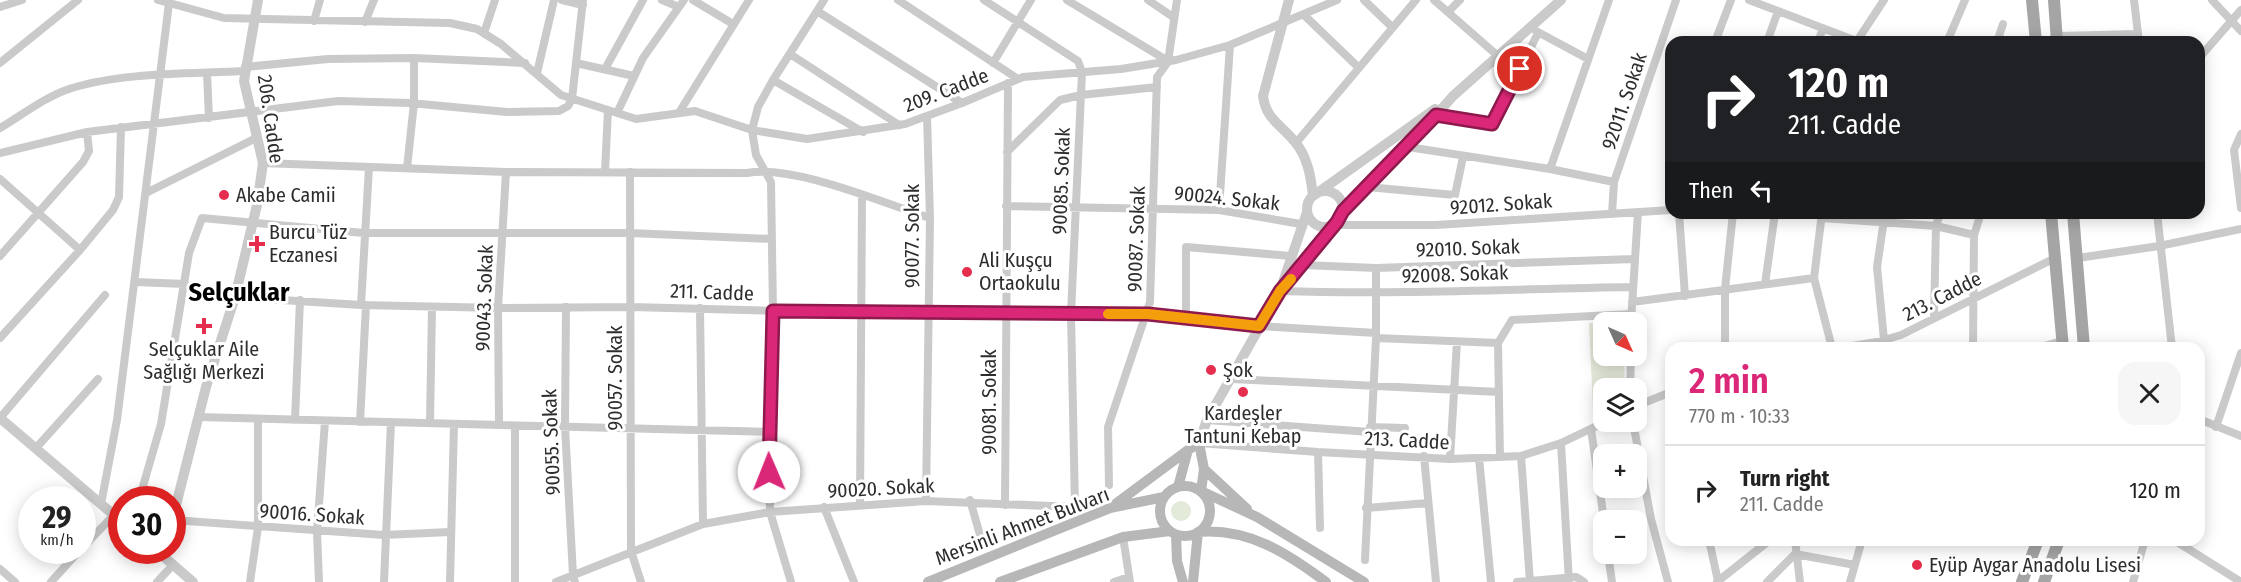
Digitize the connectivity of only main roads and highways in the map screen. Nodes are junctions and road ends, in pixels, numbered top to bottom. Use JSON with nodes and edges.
{"nodes":[{"id":1,"x":2032,"y":0,"type":"edge"},
{"id":2,"x":2054,"y":0,"type":"edge"},
{"id":3,"x":2035,"y":36,"type":"edge"},
{"id":4,"x":2057,"y":36,"type":"edge"},
{"id":5,"x":2052,"y":219,"type":"edge"},
{"id":6,"x":2074,"y":219,"type":"edge"},
{"id":7,"x":2062,"y":342,"type":"edge"},
{"id":8,"x":2084,"y":342,"type":"edge"},
{"id":9,"x":1188,"y":450,"type":"junction"},
{"id":10,"x":1204,"y":469,"type":"junction"},
{"id":11,"x":1178,"y":487,"type":"junction"},
{"id":12,"x":1201,"y":491,"type":"junction"},
{"id":13,"x":1164,"y":497,"type":"junction"},
{"id":14,"x":1110,"y":508,"type":"junction"},
{"id":15,"x":1257,"y":517,"type":"junction"},
{"id":16,"x":1198,"y":532,"type":"junction"},
{"id":17,"x":1173,"y":533,"type":"junction"},
{"id":18,"x":2036,"y":546,"type":"edge"},
{"id":19,"x":2057,"y":546,"type":"edge"},
{"id":20,"x":928,"y":582,"type":"edge"},
{"id":21,"x":999,"y":582,"type":"edge"},
{"id":22,"x":1183,"y":582,"type":"edge"},
{"id":23,"x":1193,"y":582,"type":"edge"},
{"id":24,"x":1326,"y":582,"type":"edge"},
{"id":25,"x":1364,"y":582,"type":"edge"},
{"id":26,"x":2022,"y":582,"type":"edge"},
{"id":27,"x":2044,"y":582,"type":"edge"}],
"edges":[{"from":1,"to":3,"type":"main road"},
{"from":2,"to":4,"type":"main road"},
{"from":5,"to":7,"type":"main road"},
{"from":6,"to":8,"type":"main road"},
{"from":9,"to":10,"type":"main road"},
{"from":9,"to":11,"type":"main road"},
{"from":9,"to":14,"type":"main road"},
{"from":10,"to":12,"type":"main road"},
{"from":10,"to":15,"type":"main road"},
{"from":11,"to":12,"type":"main road"},
{"from":11,"to":13,"type":"main road"},
{"from":12,"to":15,"type":"main road"},
{"from":12,"to":16,"type":"main road"},
{"from":13,"to":14,"type":"main road","name":"Mersinli Ahmet Bulvarı"},
{"from":13,"to":17,"type":"main road"},
{"from":14,"to":20,"type":"main road","name":"Mersinli Ahmet Bulvarı"},
{"from":15,"to":25,"type":"main road"},
{"from":16,"to":17,"type":"main road"},
{"from":16,"to":23,"type":"main road"},
{"from":16,"to":24,"type":"main road"},
{"from":17,"to":21,"type":"main road"},
{"from":17,"to":22,"type":"main road"},
{"from":18,"to":26,"type":"main road"},
{"from":19,"to":27,"type":"main road"}]}
